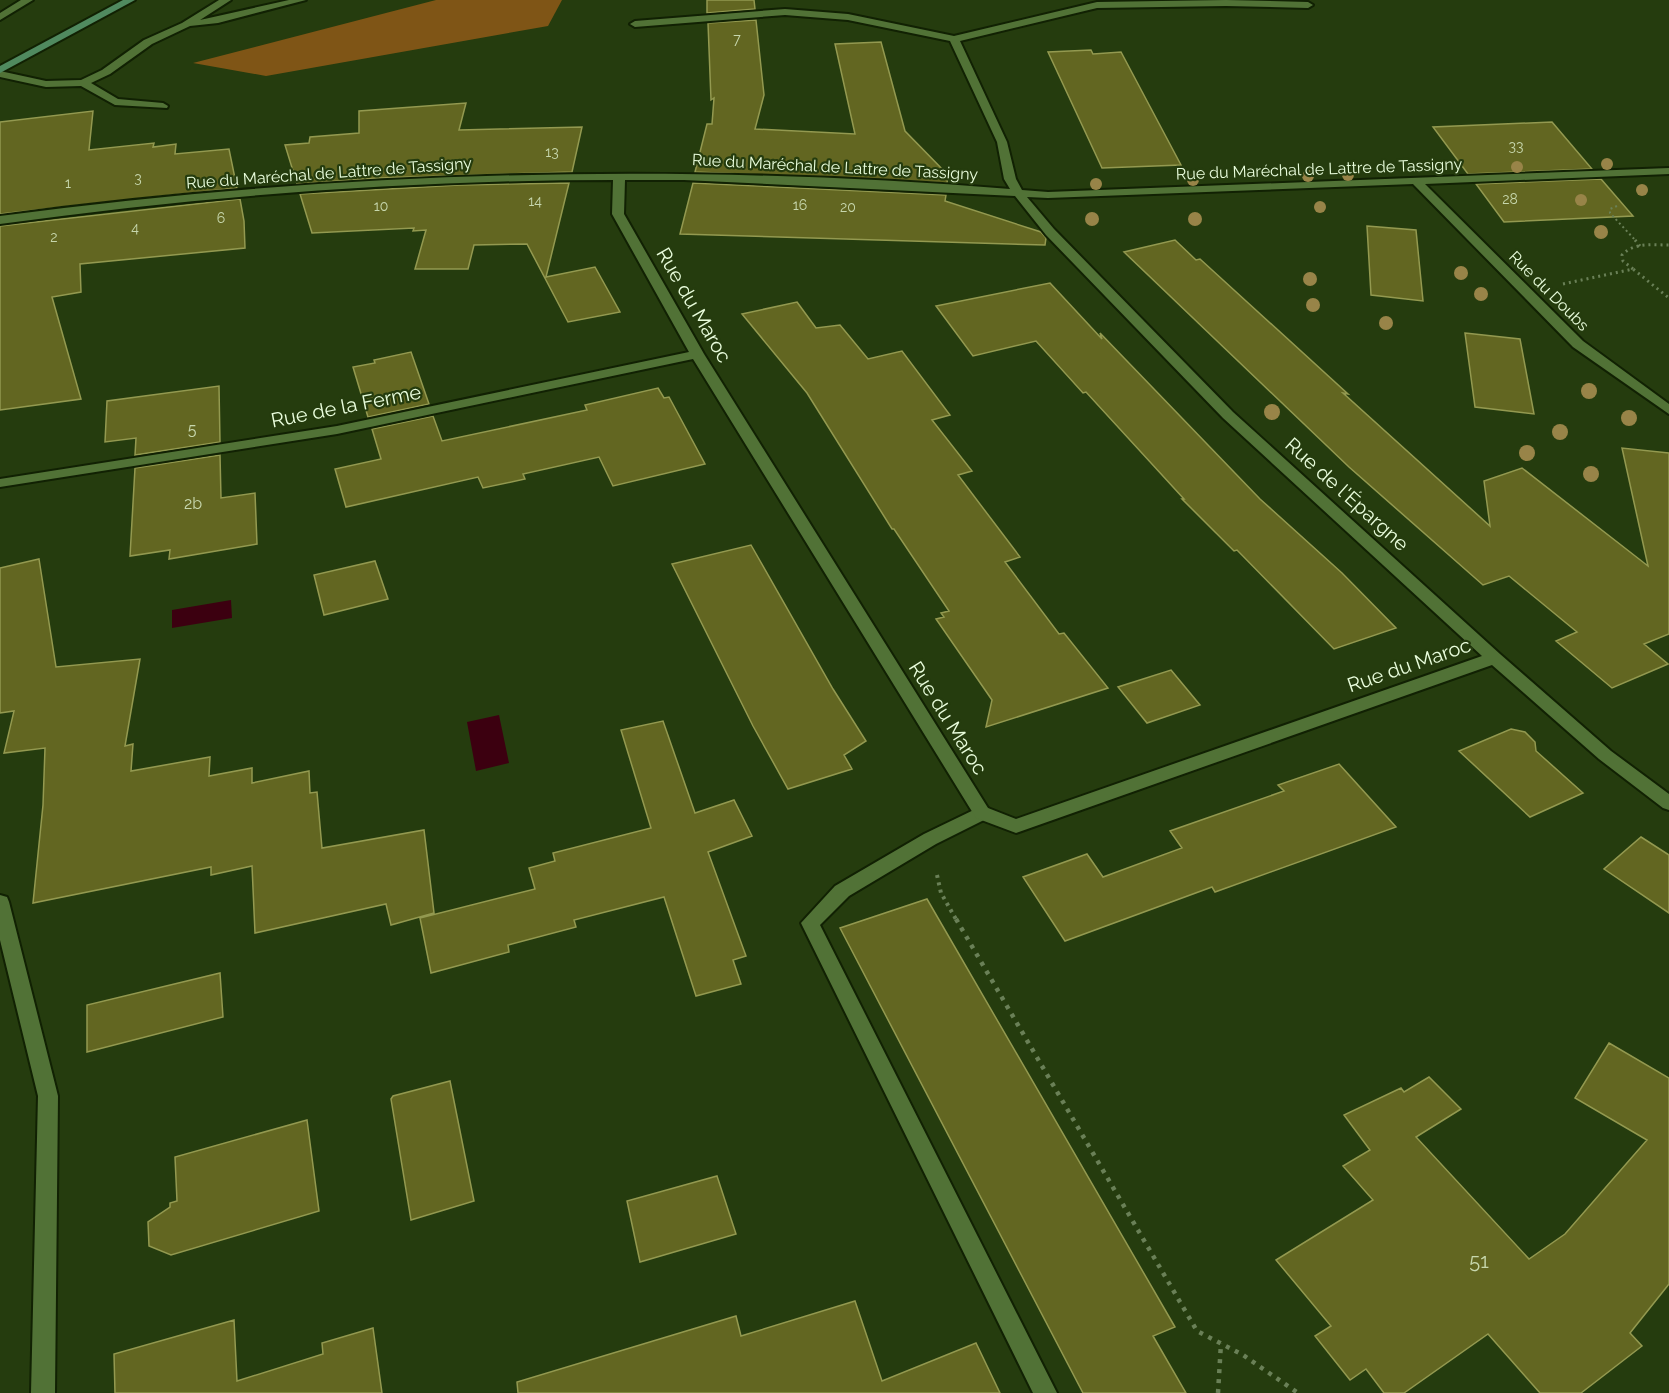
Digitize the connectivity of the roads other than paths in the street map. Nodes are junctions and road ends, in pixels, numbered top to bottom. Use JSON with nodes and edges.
{"nodes":[{"id":1,"x":28,"y":0,"type":"edge"},
{"id":2,"x":130,"y":0,"type":"edge"},
{"id":3,"x":226,"y":0,"type":"edge"},
{"id":4,"x":301,"y":0,"type":"edge"},
{"id":5,"x":1308,"y":5,"type":"dead end"},
{"id":6,"x":0,"y":17,"type":"edge"},
{"id":7,"x":635,"y":24,"type":"dead end"},
{"id":8,"x":185,"y":25,"type":"junction"},
{"id":9,"x":954,"y":39,"type":"junction"},
{"id":10,"x":0,"y":72,"type":"edge"},
{"id":11,"x":83,"y":82,"type":"junction"},
{"id":12,"x":163,"y":106,"type":"dead end"},
{"id":13,"x":1669,"y":171,"type":"edge"},
{"id":14,"x":619,"y":176,"type":"junction"},
{"id":15,"x":1417,"y":182,"type":"junction"},
{"id":16,"x":1018,"y":194,"type":"junction"},
{"id":17,"x":0,"y":220,"type":"edge"},
{"id":18,"x":697,"y":354,"type":"junction"},
{"id":19,"x":1669,"y":410,"type":"edge"},
{"id":20,"x":0,"y":483,"type":"edge"},
{"id":21,"x":1494,"y":658,"type":"junction"},
{"id":22,"x":1669,"y":803,"type":"edge"},
{"id":23,"x":982,"y":813,"type":"junction"},
{"id":24,"x":0,"y":902,"type":"edge"},
{"id":25,"x":5,"y":946,"type":"edge"},
{"id":26,"x":43,"y":1393,"type":"edge"},
{"id":27,"x":1045,"y":1393,"type":"edge"}],
"edges":[{"from":1,"to":6,"type":"street"},
{"from":2,"to":10,"type":"main road"},
{"from":3,"to":8,"type":"street"},
{"from":4,"to":8,"type":"street"},
{"from":5,"to":9,"type":"street"},
{"from":7,"to":9,"type":"street"},
{"from":8,"to":11,"type":"street"},
{"from":9,"to":16,"type":"street","name":"Rue de l'Épargne"},
{"from":10,"to":11,"type":"street"},
{"from":11,"to":12,"type":"street"},
{"from":13,"to":15,"type":"street","name":"Rue du Maréchal de Lattre de Tassigny"},
{"from":14,"to":16,"type":"street","name":"Rue du Maréchal de Lattre de Tassigny"},
{"from":14,"to":17,"type":"street","name":"Rue du Maréchal de Lattre de Tassigny"},
{"from":14,"to":18,"type":"street","name":"Rue du Maroc"},
{"from":15,"to":16,"type":"street","name":"Rue du Maréchal de Lattre de Tassigny"},
{"from":15,"to":19,"type":"street","name":"Rue du Doubs"},
{"from":16,"to":21,"type":"street","name":"Rue de l'Épargne"},
{"from":18,"to":20,"type":"street","name":"Rue de la Ferme"},
{"from":18,"to":23,"type":"street","name":"Rue du Maroc"},
{"from":21,"to":22,"type":"street","name":"Rue de l'Épargne"},
{"from":21,"to":23,"type":"street","name":"Rue du Maroc"},
{"from":23,"to":27,"type":"street"},
{"from":24,"to":25,"type":"street"},
{"from":25,"to":26,"type":"street"}]}
